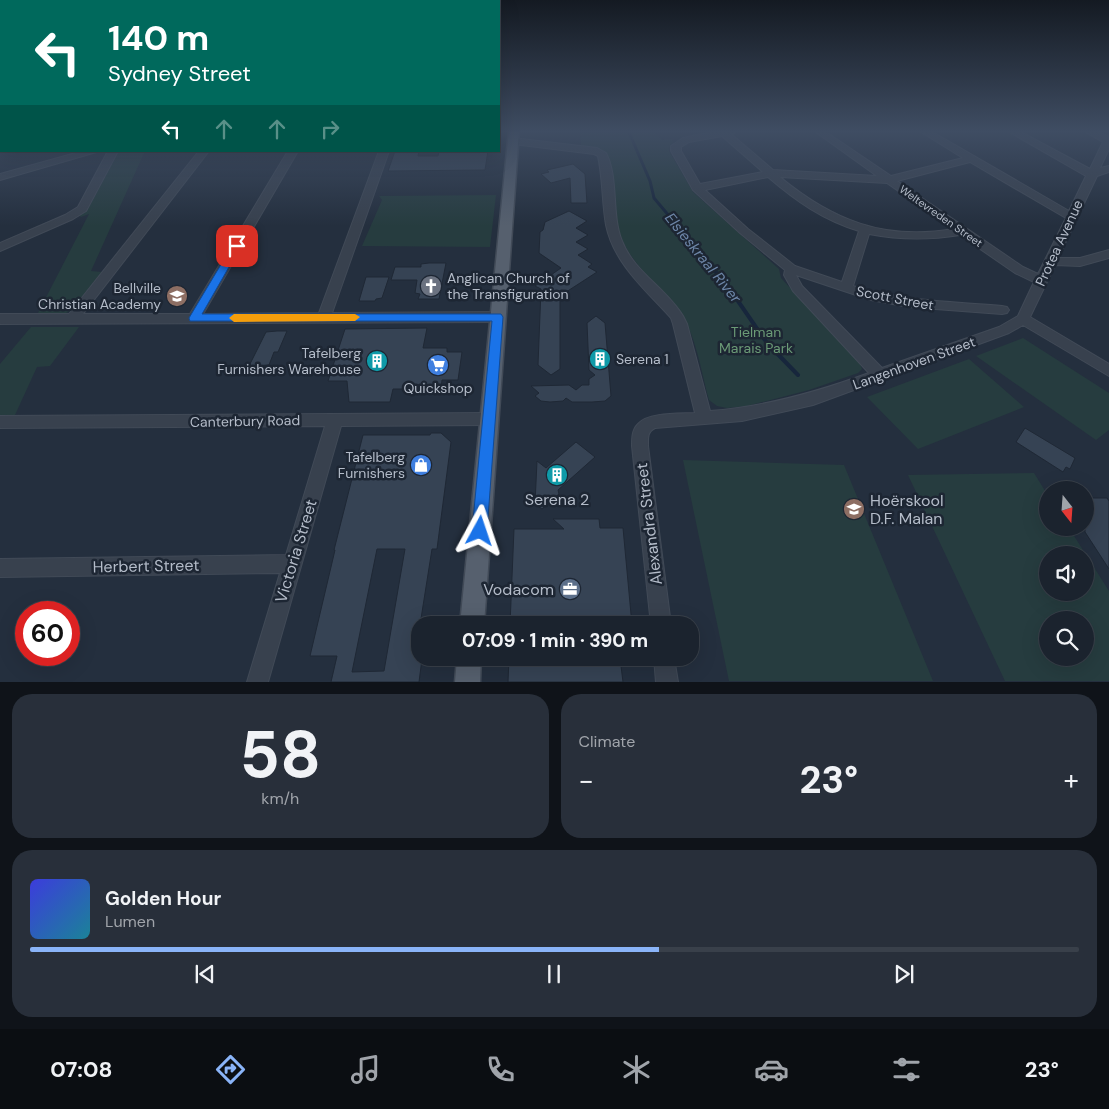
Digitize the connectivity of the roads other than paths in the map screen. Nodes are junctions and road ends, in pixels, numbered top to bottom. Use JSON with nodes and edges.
{"nodes":[{"id":1,"x":47,"y":162,"type":"edge"},
{"id":2,"x":107,"y":162,"type":"edge"},
{"id":3,"x":195,"y":162,"type":"edge"},
{"id":4,"x":286,"y":162,"type":"edge"},
{"id":5,"x":380,"y":162,"type":"edge"},
{"id":6,"x":512,"y":162,"type":"edge"},
{"id":7,"x":604,"y":162,"type":"edge"},
{"id":8,"x":682,"y":162,"type":"edge"},
{"id":9,"x":758,"y":162,"type":"edge"},
{"id":10,"x":863,"y":162,"type":"edge"},
{"id":11,"x":959,"y":162,"type":"edge"},
{"id":12,"x":975,"y":162,"type":"edge"},
{"id":13,"x":1069,"y":162,"type":"edge"},
{"id":14,"x":1097,"y":162,"type":"edge"},
{"id":15,"x":1109,"y":169,"type":"edge"},
{"id":16,"x":771,"y":173,"type":"junction"},
{"id":17,"x":1091,"y":174,"type":"junction"},
{"id":18,"x":0,"y":176,"type":"edge"},
{"id":19,"x":889,"y":180,"type":"junction"},
{"id":20,"x":697,"y":188,"type":"junction"},
{"id":21,"x":1072,"y":216,"type":"junction"},
{"id":22,"x":864,"y":229,"type":"junction"},
{"id":23,"x":962,"y":231,"type":"junction"},
{"id":24,"x":0,"y":247,"type":"edge"},
{"id":25,"x":1109,"y":254,"type":"edge"},
{"id":26,"x":1051,"y":260,"type":"junction"},
{"id":27,"x":791,"y":269,"type":"junction"},
{"id":28,"x":1042,"y":281,"type":"junction"},
{"id":29,"x":846,"y":288,"type":"junction"},
{"id":30,"x":1002,"y":310,"type":"dead end"},
{"id":31,"x":498,"y":317,"type":"junction"},
{"id":32,"x":194,"y":318,"type":"junction"},
{"id":33,"x":324,"y":318,"type":"junction"},
{"id":34,"x":0,"y":319,"type":"edge"},
{"id":35,"x":72,"y":319,"type":"junction"},
{"id":36,"x":1023,"y":319,"type":"junction"},
{"id":37,"x":1109,"y":371,"type":"edge"},
{"id":38,"x":880,"y":376,"type":"junction"},
{"id":39,"x":489,"y":419,"type":"junction"},
{"id":40,"x":704,"y":419,"type":"junction"},
{"id":41,"x":335,"y":420,"type":"junction"},
{"id":42,"x":0,"y":422,"type":"edge"},
{"id":43,"x":646,"y":425,"type":"joint"},
{"id":44,"x":292,"y":564,"type":"junction"},
{"id":45,"x":0,"y":568,"type":"edge"},
{"id":46,"x":473,"y":616,"type":"edge"},
{"id":47,"x":660,"y":616,"type":"edge"},
{"id":48,"x":468,"y":666,"type":"edge"},
{"id":49,"x":665,"y":666,"type":"edge"},
{"id":50,"x":257,"y":682,"type":"edge"},
{"id":51,"x":467,"y":682,"type":"edge"},
{"id":52,"x":667,"y":682,"type":"edge"}],
"edges":[{"from":1,"to":18,"type":"street"},
{"from":2,"to":24,"type":"street"},
{"from":3,"to":35,"type":"street"},
{"from":4,"to":32,"type":"street"},
{"from":5,"to":33,"type":"street"},
{"from":6,"to":31,"type":"main road"},
{"from":7,"to":40,"type":"street"},
{"from":8,"to":20,"type":"street","name":"Scott Street"},
{"from":9,"to":16,"type":"street"},
{"from":10,"to":19,"type":"street","name":"Weltevreden Street"},
{"from":11,"to":19,"type":"street"},
{"from":12,"to":21,"type":"street"},
{"from":13,"to":17,"type":"street"},
{"from":14,"to":17,"type":"street","name":"Protea Avenue"},
{"from":15,"to":17,"type":"street"},
{"from":16,"to":19,"type":"street"},
{"from":16,"to":20,"type":"street"},
{"from":16,"to":22,"type":"street"},
{"from":17,"to":21,"type":"street","name":"Protea Avenue"},
{"from":19,"to":23,"type":"street","name":"Weltevreden Street"},
{"from":20,"to":27,"type":"street","name":"Scott Street"},
{"from":21,"to":26,"type":"street","name":"Protea Avenue"},
{"from":22,"to":23,"type":"street"},
{"from":22,"to":29,"type":"street"},
{"from":23,"to":28,"type":"street","name":"Weltevreden Street"},
{"from":25,"to":26,"type":"street"},
{"from":26,"to":28,"type":"street","name":"Protea Avenue"},
{"from":27,"to":29,"type":"street","name":"Scott Street"},
{"from":27,"to":38,"type":"street","name":"Scott Street"},
{"from":28,"to":36,"type":"street","name":"Protea Avenue"},
{"from":29,"to":30,"type":"street","name":"Scott Street"},
{"from":31,"to":33,"type":"street"},
{"from":31,"to":39,"type":"main road"},
{"from":32,"to":33,"type":"street"},
{"from":32,"to":35,"type":"street"},
{"from":34,"to":35,"type":"street"},
{"from":36,"to":37,"type":"street"},
{"from":36,"to":38,"type":"street","name":"Langenhoven Street"},
{"from":38,"to":40,"type":"street","name":"Langenhoven Street"},
{"from":39,"to":41,"type":"street","name":"Canterbury Road"},
{"from":39,"to":46,"type":"main road"},
{"from":40,"to":43,"type":"street","name":"Langenhoven Street"},
{"from":41,"to":42,"type":"street","name":"Canterbury Road"},
{"from":41,"to":44,"type":"street","name":"Victoria Street"},
{"from":43,"to":47,"type":"street","name":"Alexandra Street"},
{"from":44,"to":45,"type":"street","name":"Herbert Street"},
{"from":44,"to":50,"type":"street","name":"Victoria Street"},
{"from":48,"to":51,"type":"main road"},
{"from":49,"to":52,"type":"street"}]}
